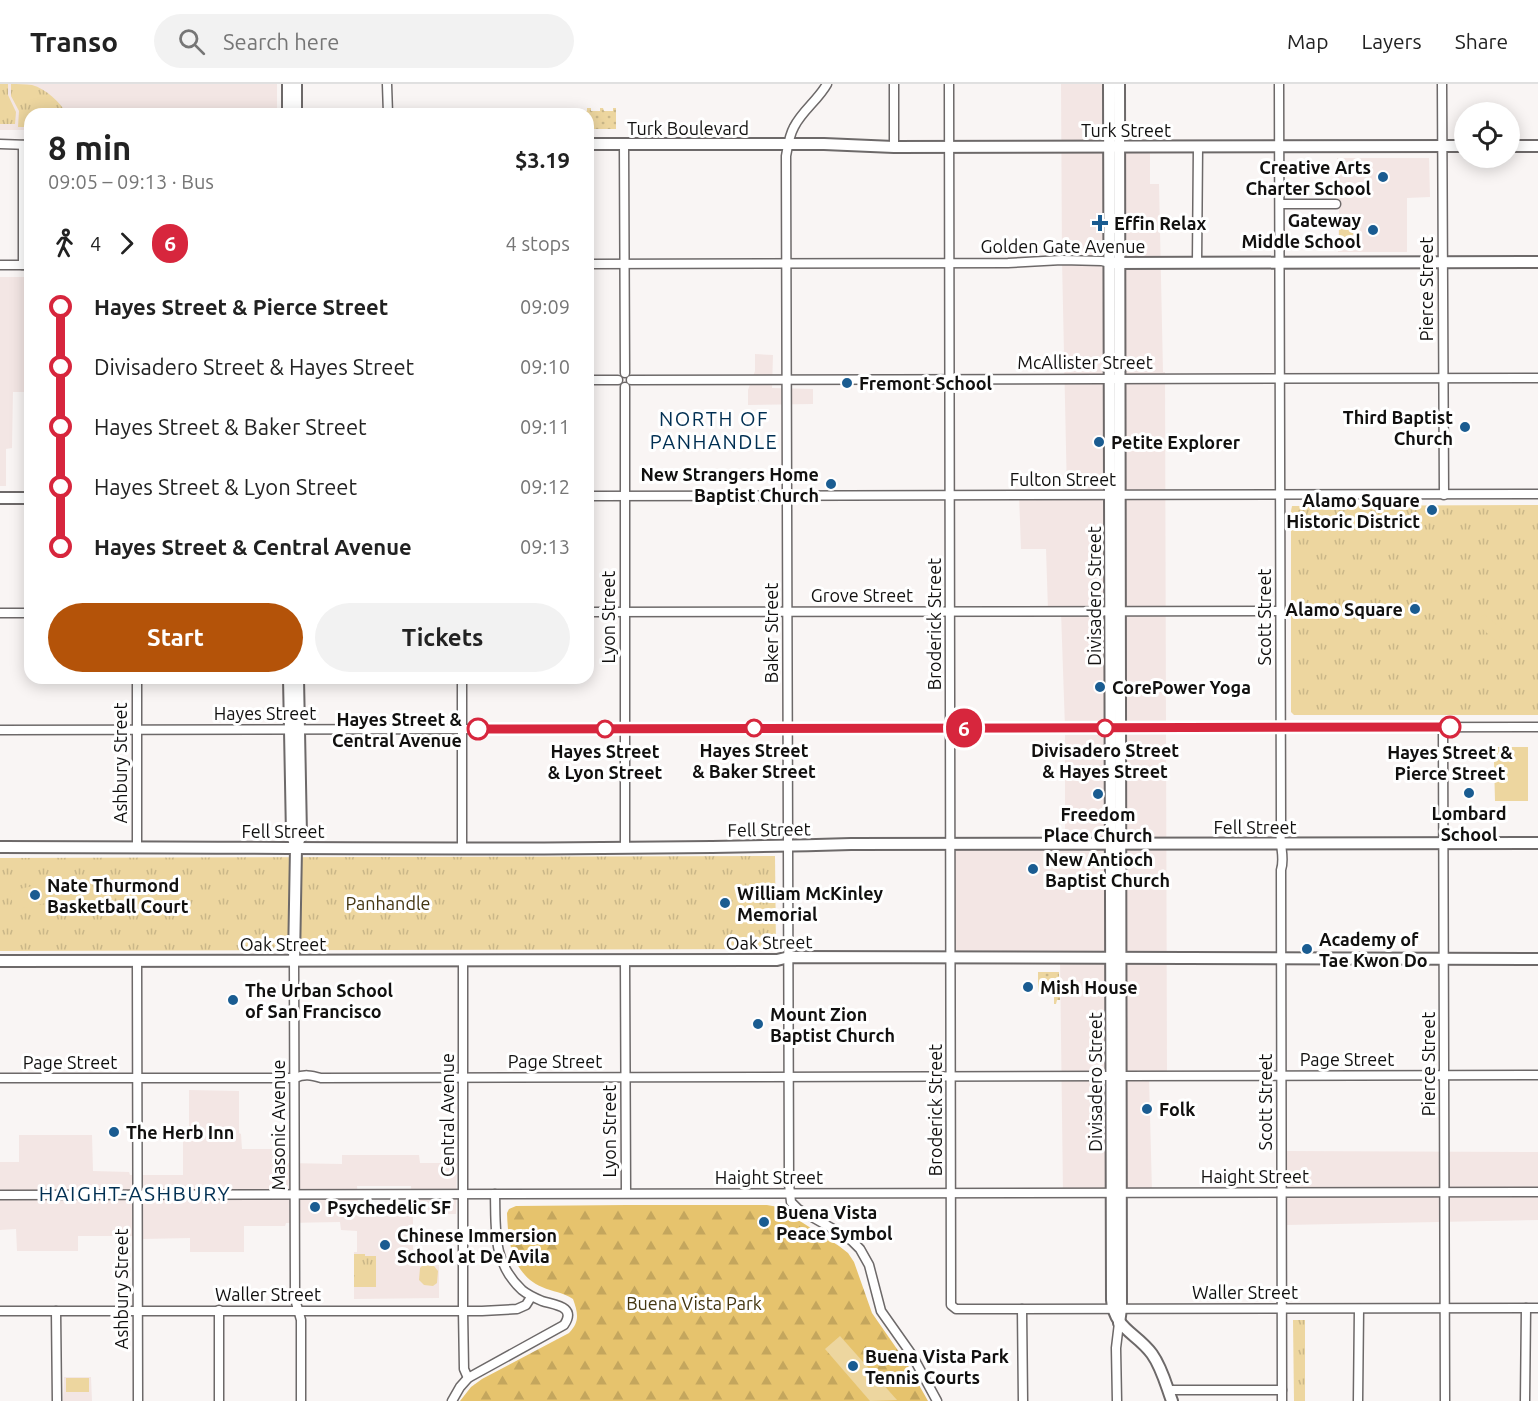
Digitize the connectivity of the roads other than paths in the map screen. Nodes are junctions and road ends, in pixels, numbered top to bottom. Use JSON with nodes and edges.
{"nodes":[{"id":1,"x":288,"y":84,"type":"edge"},
{"id":2,"x":296,"y":84,"type":"edge"},
{"id":3,"x":387,"y":84,"type":"edge"},
{"id":4,"x":827,"y":84,"type":"edge"},
{"id":5,"x":894,"y":84,"type":"edge"},
{"id":6,"x":949,"y":84,"type":"edge"},
{"id":7,"x":1109,"y":84,"type":"edge"},
{"id":8,"x":1119,"y":84,"type":"edge"},
{"id":9,"x":1279,"y":84,"type":"edge"},
{"id":10,"x":1442,"y":84,"type":"edge"},
{"id":11,"x":288,"y":108,"type":"edge"},
{"id":12,"x":296,"y":108,"type":"edge"},
{"id":13,"x":388,"y":108,"type":"edge"},
{"id":14,"x":594,"y":144,"type":"edge"},
{"id":15,"x":624,"y":144,"type":"junction"},
{"id":16,"x":789,"y":144,"type":"junction"},
{"id":17,"x":23,"y":145,"type":"edge"},
{"id":18,"x":0,"y":146,"type":"edge"},
{"id":19,"x":1280,"y":146,"type":"junction"},
{"id":20,"x":1442,"y":146,"type":"junction"},
{"id":21,"x":1454,"y":146,"type":"edge"},
{"id":22,"x":1520,"y":146,"type":"edge"},
{"id":23,"x":1538,"y":146,"type":"edge"},
{"id":24,"x":894,"y":147,"type":"junction"},
{"id":25,"x":949,"y":147,"type":"junction"},
{"id":26,"x":1114,"y":147,"type":"junction"},
{"id":27,"x":1198,"y":147,"type":"junction"},
{"id":28,"x":24,"y":175,"type":"edge"},
{"id":29,"x":1280,"y":204,"type":"junction"},
{"id":30,"x":1336,"y":204,"type":"dead end"},
{"id":31,"x":1280,"y":262,"type":"junction"},
{"id":32,"x":1443,"y":262,"type":"junction"},
{"id":33,"x":1538,"y":262,"type":"edge"},
{"id":34,"x":949,"y":263,"type":"junction"},
{"id":35,"x":1114,"y":263,"type":"junction"},
{"id":36,"x":1197,"y":263,"type":"junction"},
{"id":37,"x":594,"y":264,"type":"edge"},
{"id":38,"x":625,"y":264,"type":"junction"},
{"id":39,"x":787,"y":264,"type":"junction"},
{"id":40,"x":0,"y":265,"type":"edge"},
{"id":41,"x":24,"y":265,"type":"edge"},
{"id":42,"x":1280,"y":378,"type":"junction"},
{"id":43,"x":1443,"y":378,"type":"junction"},
{"id":44,"x":1538,"y":378,"type":"edge"},
{"id":45,"x":950,"y":379,"type":"junction"},
{"id":46,"x":1115,"y":379,"type":"junction"},
{"id":47,"x":594,"y":380,"type":"edge"},
{"id":48,"x":625,"y":380,"type":"junction"},
{"id":49,"x":787,"y":380,"type":"junction"},
{"id":50,"x":1538,"y":494,"type":"edge"},
{"id":51,"x":950,"y":495,"type":"junction"},
{"id":52,"x":1115,"y":495,"type":"junction"},
{"id":53,"x":1280,"y":495,"type":"junction"},
{"id":54,"x":1444,"y":495,"type":"junction"},
{"id":55,"x":594,"y":496,"type":"edge"},
{"id":56,"x":625,"y":496,"type":"junction"},
{"id":57,"x":787,"y":496,"type":"junction"},
{"id":58,"x":0,"y":498,"type":"edge"},
{"id":59,"x":24,"y":498,"type":"edge"},
{"id":60,"x":1115,"y":611,"type":"junction"},
{"id":61,"x":1280,"y":611,"type":"junction"},
{"id":62,"x":594,"y":612,"type":"edge"},
{"id":63,"x":625,"y":612,"type":"junction"},
{"id":64,"x":787,"y":612,"type":"junction"},
{"id":65,"x":950,"y":612,"type":"junction"},
{"id":66,"x":0,"y":613,"type":"edge"},
{"id":67,"x":24,"y":613,"type":"edge"},
{"id":68,"x":136,"y":684,"type":"edge"},
{"id":69,"x":290,"y":684,"type":"edge"},
{"id":70,"x":298,"y":684,"type":"edge"},
{"id":71,"x":462,"y":684,"type":"edge"},
{"id":72,"x":1280,"y":727,"type":"junction"},
{"id":73,"x":1443,"y":727,"type":"junction"},
{"id":74,"x":1538,"y":727,"type":"edge"},
{"id":75,"x":625,"y":728,"type":"junction"},
{"id":76,"x":788,"y":728,"type":"junction"},
{"id":77,"x":950,"y":728,"type":"junction"},
{"id":78,"x":1115,"y":728,"type":"junction"},
{"id":79,"x":137,"y":729,"type":"junction"},
{"id":80,"x":294,"y":729,"type":"junction"},
{"id":81,"x":462,"y":729,"type":"junction"},
{"id":82,"x":0,"y":730,"type":"edge"},
{"id":83,"x":1281,"y":843,"type":"junction"},
{"id":84,"x":1444,"y":843,"type":"junction"},
{"id":85,"x":1538,"y":843,"type":"edge"},
{"id":86,"x":951,"y":844,"type":"junction"},
{"id":87,"x":1116,"y":844,"type":"junction"},
{"id":88,"x":788,"y":845,"type":"junction"},
{"id":89,"x":0,"y":847,"type":"edge"},
{"id":90,"x":137,"y":847,"type":"junction"},
{"id":91,"x":625,"y":847,"type":"junction"},
{"id":92,"x":296,"y":848,"type":"junction"},
{"id":93,"x":462,"y":848,"type":"junction"},
{"id":94,"x":789,"y":957,"type":"junction"},
{"id":95,"x":951,"y":958,"type":"junction"},
{"id":96,"x":1116,"y":959,"type":"junction"},
{"id":97,"x":1538,"y":959,"type":"edge"},
{"id":98,"x":294,"y":960,"type":"junction"},
{"id":99,"x":463,"y":960,"type":"junction"},
{"id":100,"x":625,"y":960,"type":"junction"},
{"id":101,"x":1281,"y":960,"type":"junction"},
{"id":102,"x":1444,"y":960,"type":"junction"},
{"id":103,"x":0,"y":961,"type":"edge"},
{"id":104,"x":137,"y":961,"type":"junction"},
{"id":105,"x":1538,"y":1075,"type":"edge"},
{"id":106,"x":1116,"y":1076,"type":"junction"},
{"id":107,"x":1281,"y":1076,"type":"junction"},
{"id":108,"x":1444,"y":1076,"type":"junction"},
{"id":109,"x":625,"y":1077,"type":"junction"},
{"id":110,"x":789,"y":1077,"type":"junction"},
{"id":111,"x":951,"y":1077,"type":"junction"},
{"id":112,"x":0,"y":1078,"type":"edge"},
{"id":113,"x":137,"y":1078,"type":"junction"},
{"id":114,"x":295,"y":1078,"type":"junction"},
{"id":115,"x":463,"y":1078,"type":"junction"},
{"id":116,"x":1116,"y":1192,"type":"junction"},
{"id":117,"x":1281,"y":1192,"type":"junction"},
{"id":118,"x":1444,"y":1192,"type":"junction"},
{"id":119,"x":1538,"y":1192,"type":"edge"},
{"id":120,"x":626,"y":1193,"type":"junction"},
{"id":121,"x":790,"y":1193,"type":"junction"},
{"id":122,"x":951,"y":1193,"type":"junction"},
{"id":123,"x":295,"y":1194,"type":"junction"},
{"id":124,"x":463,"y":1194,"type":"junction"},
{"id":125,"x":495,"y":1194,"type":"junction"},
{"id":126,"x":0,"y":1195,"type":"edge"},
{"id":127,"x":138,"y":1195,"type":"junction"},
{"id":128,"x":531,"y":1297,"type":"junction"},
{"id":129,"x":953,"y":1308,"type":"joint"},
{"id":130,"x":1444,"y":1308,"type":"junction"},
{"id":131,"x":1526,"y":1308,"type":"junction"},
{"id":132,"x":1538,"y":1308,"type":"edge"},
{"id":133,"x":1022,"y":1309,"type":"junction"},
{"id":134,"x":1117,"y":1309,"type":"junction"},
{"id":135,"x":1282,"y":1309,"type":"junction"},
{"id":136,"x":1359,"y":1309,"type":"junction"},
{"id":137,"x":219,"y":1310,"type":"junction"},
{"id":138,"x":298,"y":1310,"type":"junction"},
{"id":139,"x":463,"y":1310,"type":"junction"},
{"id":140,"x":0,"y":1311,"type":"edge"},
{"id":141,"x":57,"y":1311,"type":"junction"},
{"id":142,"x":138,"y":1311,"type":"junction"},
{"id":143,"x":1119,"y":1323,"type":"junction"},
{"id":144,"x":468,"y":1378,"type":"junction"},
{"id":145,"x":1168,"y":1390,"type":"junction"},
{"id":146,"x":1282,"y":1390,"type":"junction"},
{"id":147,"x":57,"y":1401,"type":"edge"},
{"id":148,"x":138,"y":1401,"type":"edge"},
{"id":149,"x":219,"y":1401,"type":"edge"},
{"id":150,"x":301,"y":1401,"type":"edge"},
{"id":151,"x":452,"y":1401,"type":"edge"},
{"id":152,"x":937,"y":1401,"type":"edge"},
{"id":153,"x":1023,"y":1401,"type":"edge"},
{"id":154,"x":1117,"y":1401,"type":"edge"},
{"id":155,"x":1172,"y":1401,"type":"edge"},
{"id":156,"x":1282,"y":1401,"type":"edge"},
{"id":157,"x":1358,"y":1401,"type":"edge"},
{"id":158,"x":1445,"y":1401,"type":"edge"},
{"id":159,"x":1526,"y":1401,"type":"edge"}],
"edges":[{"from":1,"to":11,"type":"main road"},
{"from":2,"to":12,"type":"main road"},
{"from":3,"to":13,"type":"street"},
{"from":4,"to":16,"type":"street","name":"Baker Street"},
{"from":5,"to":24,"type":"street"},
{"from":6,"to":25,"type":"street","name":"Broderick Street"},
{"from":7,"to":26,"type":"main road","name":"Divisadero Street"},
{"from":8,"to":26,"type":"main road","name":"Divisadero Street"},
{"from":9,"to":19,"type":"street","name":"Scott Street"},
{"from":10,"to":20,"type":"street","name":"Pierce Street"},
{"from":14,"to":15,"type":"main road","name":"Turk Boulevard"},
{"from":15,"to":16,"type":"main road","name":"Turk Boulevard"},
{"from":15,"to":38,"type":"street","name":"Lyon Street"},
{"from":16,"to":24,"type":"main road","name":"Turk Street"},
{"from":16,"to":39,"type":"street","name":"Baker Street"},
{"from":17,"to":18,"type":"street"},
{"from":17,"to":28,"type":"street"},
{"from":19,"to":20,"type":"main road","name":"Turk Street"},
{"from":19,"to":27,"type":"main road","name":"Turk Street"},
{"from":19,"to":29,"type":"street","name":"Scott Street"},
{"from":20,"to":21,"type":"main road","name":"Turk Street"},
{"from":20,"to":32,"type":"street","name":"Pierce Street"},
{"from":22,"to":23,"type":"main road"},
{"from":24,"to":25,"type":"main road","name":"Turk Street"},
{"from":25,"to":26,"type":"main road","name":"Turk Street"},
{"from":25,"to":34,"type":"street","name":"Broderick Street"},
{"from":26,"to":27,"type":"main road","name":"Turk Street"},
{"from":26,"to":35,"type":"main road","name":"Divisadero Street"},
{"from":27,"to":36,"type":"street"},
{"from":29,"to":30,"type":"street"},
{"from":29,"to":31,"type":"street","name":"Scott Street"},
{"from":31,"to":32,"type":"main road","name":"Golden Gate Avenue"},
{"from":31,"to":36,"type":"main road","name":"Golden Gate Avenue"},
{"from":31,"to":42,"type":"street","name":"Scott Street"},
{"from":32,"to":33,"type":"main road","name":"Golden Gate Avenue"},
{"from":32,"to":43,"type":"street","name":"Pierce Street"},
{"from":34,"to":35,"type":"street","name":"Golden Gate Avenue"},
{"from":34,"to":39,"type":"street","name":"Golden Gate Avenue"},
{"from":34,"to":45,"type":"street","name":"Broderick Street"},
{"from":35,"to":36,"type":"main road","name":"Golden Gate Avenue"},
{"from":35,"to":46,"type":"main road","name":"Divisadero Street"},
{"from":37,"to":38,"type":"street","name":"Golden Gate Avenue"},
{"from":38,"to":39,"type":"street","name":"Golden Gate Avenue"},
{"from":38,"to":48,"type":"street","name":"Lyon Street"},
{"from":39,"to":49,"type":"street","name":"Baker Street"},
{"from":40,"to":41,"type":"street"},
{"from":42,"to":43,"type":"street","name":"McAllister Street"},
{"from":42,"to":46,"type":"street","name":"McAllister Street"},
{"from":42,"to":53,"type":"street","name":"Scott Street"},
{"from":43,"to":44,"type":"street","name":"McAllister Street"},
{"from":43,"to":54,"type":"street","name":"Pierce Street"},
{"from":45,"to":46,"type":"street","name":"McAllister Street"},
{"from":45,"to":49,"type":"street","name":"McAllister Street"},
{"from":45,"to":51,"type":"street","name":"Broderick Street"},
{"from":46,"to":52,"type":"main road","name":"Divisadero Street"},
{"from":47,"to":48,"type":"street","name":"McAllister Street"},
{"from":48,"to":49,"type":"street","name":"McAllister Street"},
{"from":48,"to":56,"type":"street","name":"Lyon Street"},
{"from":49,"to":57,"type":"street","name":"Baker Street"},
{"from":50,"to":54,"type":"street","name":"Fulton Street"},
{"from":51,"to":52,"type":"street","name":"Fulton Street"},
{"from":51,"to":57,"type":"street","name":"Fulton Street"},
{"from":51,"to":65,"type":"street","name":"Broderick Street"},
{"from":52,"to":53,"type":"street","name":"Fulton Street"},
{"from":52,"to":60,"type":"main road","name":"Divisadero Street"},
{"from":53,"to":54,"type":"street","name":"Fulton Street"},
{"from":53,"to":61,"type":"street","name":"Scott Street"},
{"from":55,"to":56,"type":"street","name":"Fulton Street"},
{"from":56,"to":57,"type":"street","name":"Fulton Street"},
{"from":56,"to":63,"type":"street","name":"Lyon Street"},
{"from":57,"to":64,"type":"street","name":"Baker Street"},
{"from":58,"to":59,"type":"main road"},
{"from":60,"to":61,"type":"street","name":"Grove Street"},
{"from":60,"to":65,"type":"street","name":"Grove Street"},
{"from":60,"to":78,"type":"main road","name":"Divisadero Street"},
{"from":61,"to":72,"type":"street","name":"Scott Street"},
{"from":62,"to":63,"type":"street","name":"Grove Street"},
{"from":63,"to":64,"type":"street","name":"Grove Street"},
{"from":63,"to":75,"type":"street","name":"Lyon Street"},
{"from":64,"to":65,"type":"street","name":"Grove Street"},
{"from":64,"to":76,"type":"street","name":"Baker Street"},
{"from":65,"to":77,"type":"street","name":"Broderick Street"},
{"from":66,"to":67,"type":"street"},
{"from":68,"to":79,"type":"street","name":"Ashbury Street"},
{"from":69,"to":80,"type":"main road","name":"Masonic Avenue"},
{"from":70,"to":80,"type":"main road","name":"Masonic Avenue"},
{"from":71,"to":81,"type":"street"},
{"from":72,"to":73,"type":"street","name":"Hayes Street"},
{"from":72,"to":78,"type":"street","name":"Hayes Street"},
{"from":72,"to":83,"type":"street","name":"Scott Street"},
{"from":73,"to":74,"type":"street","name":"Hayes Street"},
{"from":73,"to":84,"type":"street","name":"Pierce Street"},
{"from":75,"to":76,"type":"street","name":"Hayes Street"},
{"from":75,"to":81,"type":"street","name":"Hayes Street"},
{"from":75,"to":91,"type":"street","name":"Lyon Street"},
{"from":76,"to":77,"type":"street","name":"Hayes Street"},
{"from":76,"to":88,"type":"street","name":"Baker Street"},
{"from":77,"to":78,"type":"street","name":"Hayes Street"},
{"from":77,"to":86,"type":"street","name":"Broderick Street"},
{"from":78,"to":87,"type":"main road","name":"Divisadero Street"},
{"from":79,"to":80,"type":"street","name":"Hayes Street"},
{"from":79,"to":82,"type":"street","name":"Hayes Street"},
{"from":79,"to":90,"type":"street","name":"Ashbury Street"},
{"from":80,"to":81,"type":"street","name":"Hayes Street"},
{"from":80,"to":92,"type":"main road","name":"Masonic Avenue"},
{"from":81,"to":93,"type":"street"},
{"from":83,"to":84,"type":"main road","name":"Fell Street"},
{"from":83,"to":87,"type":"main road","name":"Fell Street"},
{"from":83,"to":101,"type":"street","name":"Scott Street"},
{"from":84,"to":85,"type":"main road","name":"Fell Street"},
{"from":84,"to":102,"type":"street","name":"Pierce Street"},
{"from":86,"to":87,"type":"main road","name":"Fell Street"},
{"from":86,"to":88,"type":"main road","name":"Fell Street"},
{"from":86,"to":95,"type":"street","name":"Broderick Street"},
{"from":87,"to":96,"type":"main road","name":"Divisadero Street"},
{"from":88,"to":91,"type":"main road","name":"Fell Street"},
{"from":88,"to":94,"type":"street","name":"Baker Street"},
{"from":89,"to":90,"type":"main road","name":"Fell Street"},
{"from":90,"to":92,"type":"main road","name":"Fell Street"},
{"from":91,"to":93,"type":"main road","name":"Fell Street"},
{"from":92,"to":93,"type":"main road","name":"Fell Street"},
{"from":92,"to":98,"type":"main road","name":"Masonic Avenue"},
{"from":94,"to":95,"type":"main road","name":"Oak Street"},
{"from":94,"to":100,"type":"main road","name":"Oak Street"},
{"from":94,"to":110,"type":"street","name":"Baker Street"},
{"from":95,"to":96,"type":"main road","name":"Oak Street"},
{"from":95,"to":111,"type":"street","name":"Broderick Street"},
{"from":96,"to":101,"type":"main road","name":"Oak Street"},
{"from":96,"to":106,"type":"main road","name":"Divisadero Street"},
{"from":97,"to":102,"type":"main road","name":"Oak Street"},
{"from":98,"to":99,"type":"main road","name":"Oak Street"},
{"from":98,"to":104,"type":"main road","name":"Oak Street"},
{"from":98,"to":114,"type":"street","name":"Masonic Avenue"},
{"from":99,"to":100,"type":"main road","name":"Oak Street"},
{"from":99,"to":115,"type":"street","name":"Central Avenue"},
{"from":100,"to":109,"type":"street","name":"Lyon Street"},
{"from":101,"to":102,"type":"main road","name":"Oak Street"},
{"from":101,"to":107,"type":"street","name":"Scott Street"},
{"from":102,"to":108,"type":"street","name":"Pierce Street"},
{"from":103,"to":104,"type":"main road","name":"Oak Street"},
{"from":104,"to":113,"type":"street","name":"Ashbury Street"},
{"from":105,"to":108,"type":"street","name":"Page Street"},
{"from":106,"to":107,"type":"street","name":"Page Street"},
{"from":106,"to":111,"type":"street","name":"Page Street"},
{"from":106,"to":116,"type":"main road","name":"Divisadero Street"},
{"from":107,"to":108,"type":"street","name":"Page Street"},
{"from":107,"to":117,"type":"street","name":"Scott Street"},
{"from":108,"to":118,"type":"street","name":"Pierce Street"},
{"from":109,"to":110,"type":"street","name":"Page Street"},
{"from":109,"to":115,"type":"street","name":"Page Street"},
{"from":109,"to":120,"type":"street","name":"Lyon Street"},
{"from":110,"to":111,"type":"street","name":"Page Street"},
{"from":110,"to":121,"type":"street","name":"Baker Street"},
{"from":111,"to":122,"type":"street","name":"Broderick Street"},
{"from":112,"to":113,"type":"street","name":"Page Street"},
{"from":113,"to":114,"type":"street","name":"Page Street"},
{"from":113,"to":127,"type":"street","name":"Ashbury Street"},
{"from":114,"to":115,"type":"street","name":"Page Street"},
{"from":114,"to":123,"type":"street","name":"Masonic Avenue"},
{"from":115,"to":124,"type":"street","name":"Central Avenue"},
{"from":116,"to":117,"type":"street","name":"Haight Street"},
{"from":116,"to":122,"type":"street","name":"Haight Street"},
{"from":116,"to":134,"type":"main road","name":"Divisadero Street"},
{"from":117,"to":118,"type":"street","name":"Haight Street"},
{"from":117,"to":135,"type":"street","name":"Scott Street"},
{"from":118,"to":119,"type":"street","name":"Haight Street"},
{"from":118,"to":130,"type":"street","name":"Pierce Street"},
{"from":120,"to":121,"type":"street","name":"Haight Street"},
{"from":120,"to":125,"type":"street","name":"Haight Street"},
{"from":121,"to":122,"type":"street","name":"Haight Street"},
{"from":121,"to":152,"type":"street"},
{"from":122,"to":129,"type":"street","name":"Broderick Street"},
{"from":123,"to":124,"type":"street","name":"Haight Street"},
{"from":123,"to":127,"type":"street","name":"Haight Street"},
{"from":123,"to":138,"type":"street","name":"Masonic Avenue"},
{"from":124,"to":125,"type":"street","name":"Haight Street"},
{"from":124,"to":139,"type":"street","name":"Central Avenue"},
{"from":125,"to":128,"type":"street"},
{"from":126,"to":127,"type":"street","name":"Haight Street"},
{"from":127,"to":142,"type":"street","name":"Ashbury Street"},
{"from":128,"to":139,"type":"street","name":"Waller Street"},
{"from":128,"to":144,"type":"street"},
{"from":129,"to":133,"type":"street","name":"Waller Street"},
{"from":130,"to":131,"type":"street","name":"Waller Street"},
{"from":130,"to":136,"type":"street","name":"Waller Street"},
{"from":130,"to":158,"type":"street","name":"Pierce Street"},
{"from":131,"to":132,"type":"street","name":"Waller Street"},
{"from":131,"to":159,"type":"street"},
{"from":133,"to":134,"type":"street","name":"Waller Street"},
{"from":133,"to":153,"type":"street"},
{"from":134,"to":135,"type":"street","name":"Waller Street"},
{"from":134,"to":143,"type":"main road","name":"Divisadero Street"},
{"from":135,"to":136,"type":"street","name":"Waller Street"},
{"from":135,"to":146,"type":"street","name":"Scott Street"},
{"from":136,"to":157,"type":"street"},
{"from":137,"to":138,"type":"street","name":"Waller Street"},
{"from":137,"to":142,"type":"street","name":"Waller Street"},
{"from":137,"to":149,"type":"street"},
{"from":138,"to":139,"type":"street","name":"Waller Street"},
{"from":138,"to":150,"type":"street","name":"Masonic Avenue"},
{"from":139,"to":144,"type":"street","name":"Central Avenue"},
{"from":140,"to":141,"type":"street","name":"Waller Street"},
{"from":141,"to":142,"type":"street","name":"Waller Street"},
{"from":141,"to":147,"type":"street"},
{"from":142,"to":148,"type":"street","name":"Ashbury Street"},
{"from":143,"to":145,"type":"main road"},
{"from":143,"to":154,"type":"street","name":"Divisadero Street"},
{"from":144,"to":151,"type":"street"},
{"from":145,"to":146,"type":"street"},
{"from":145,"to":155,"type":"main road"},
{"from":146,"to":156,"type":"street","name":"Scott Street"}]}
